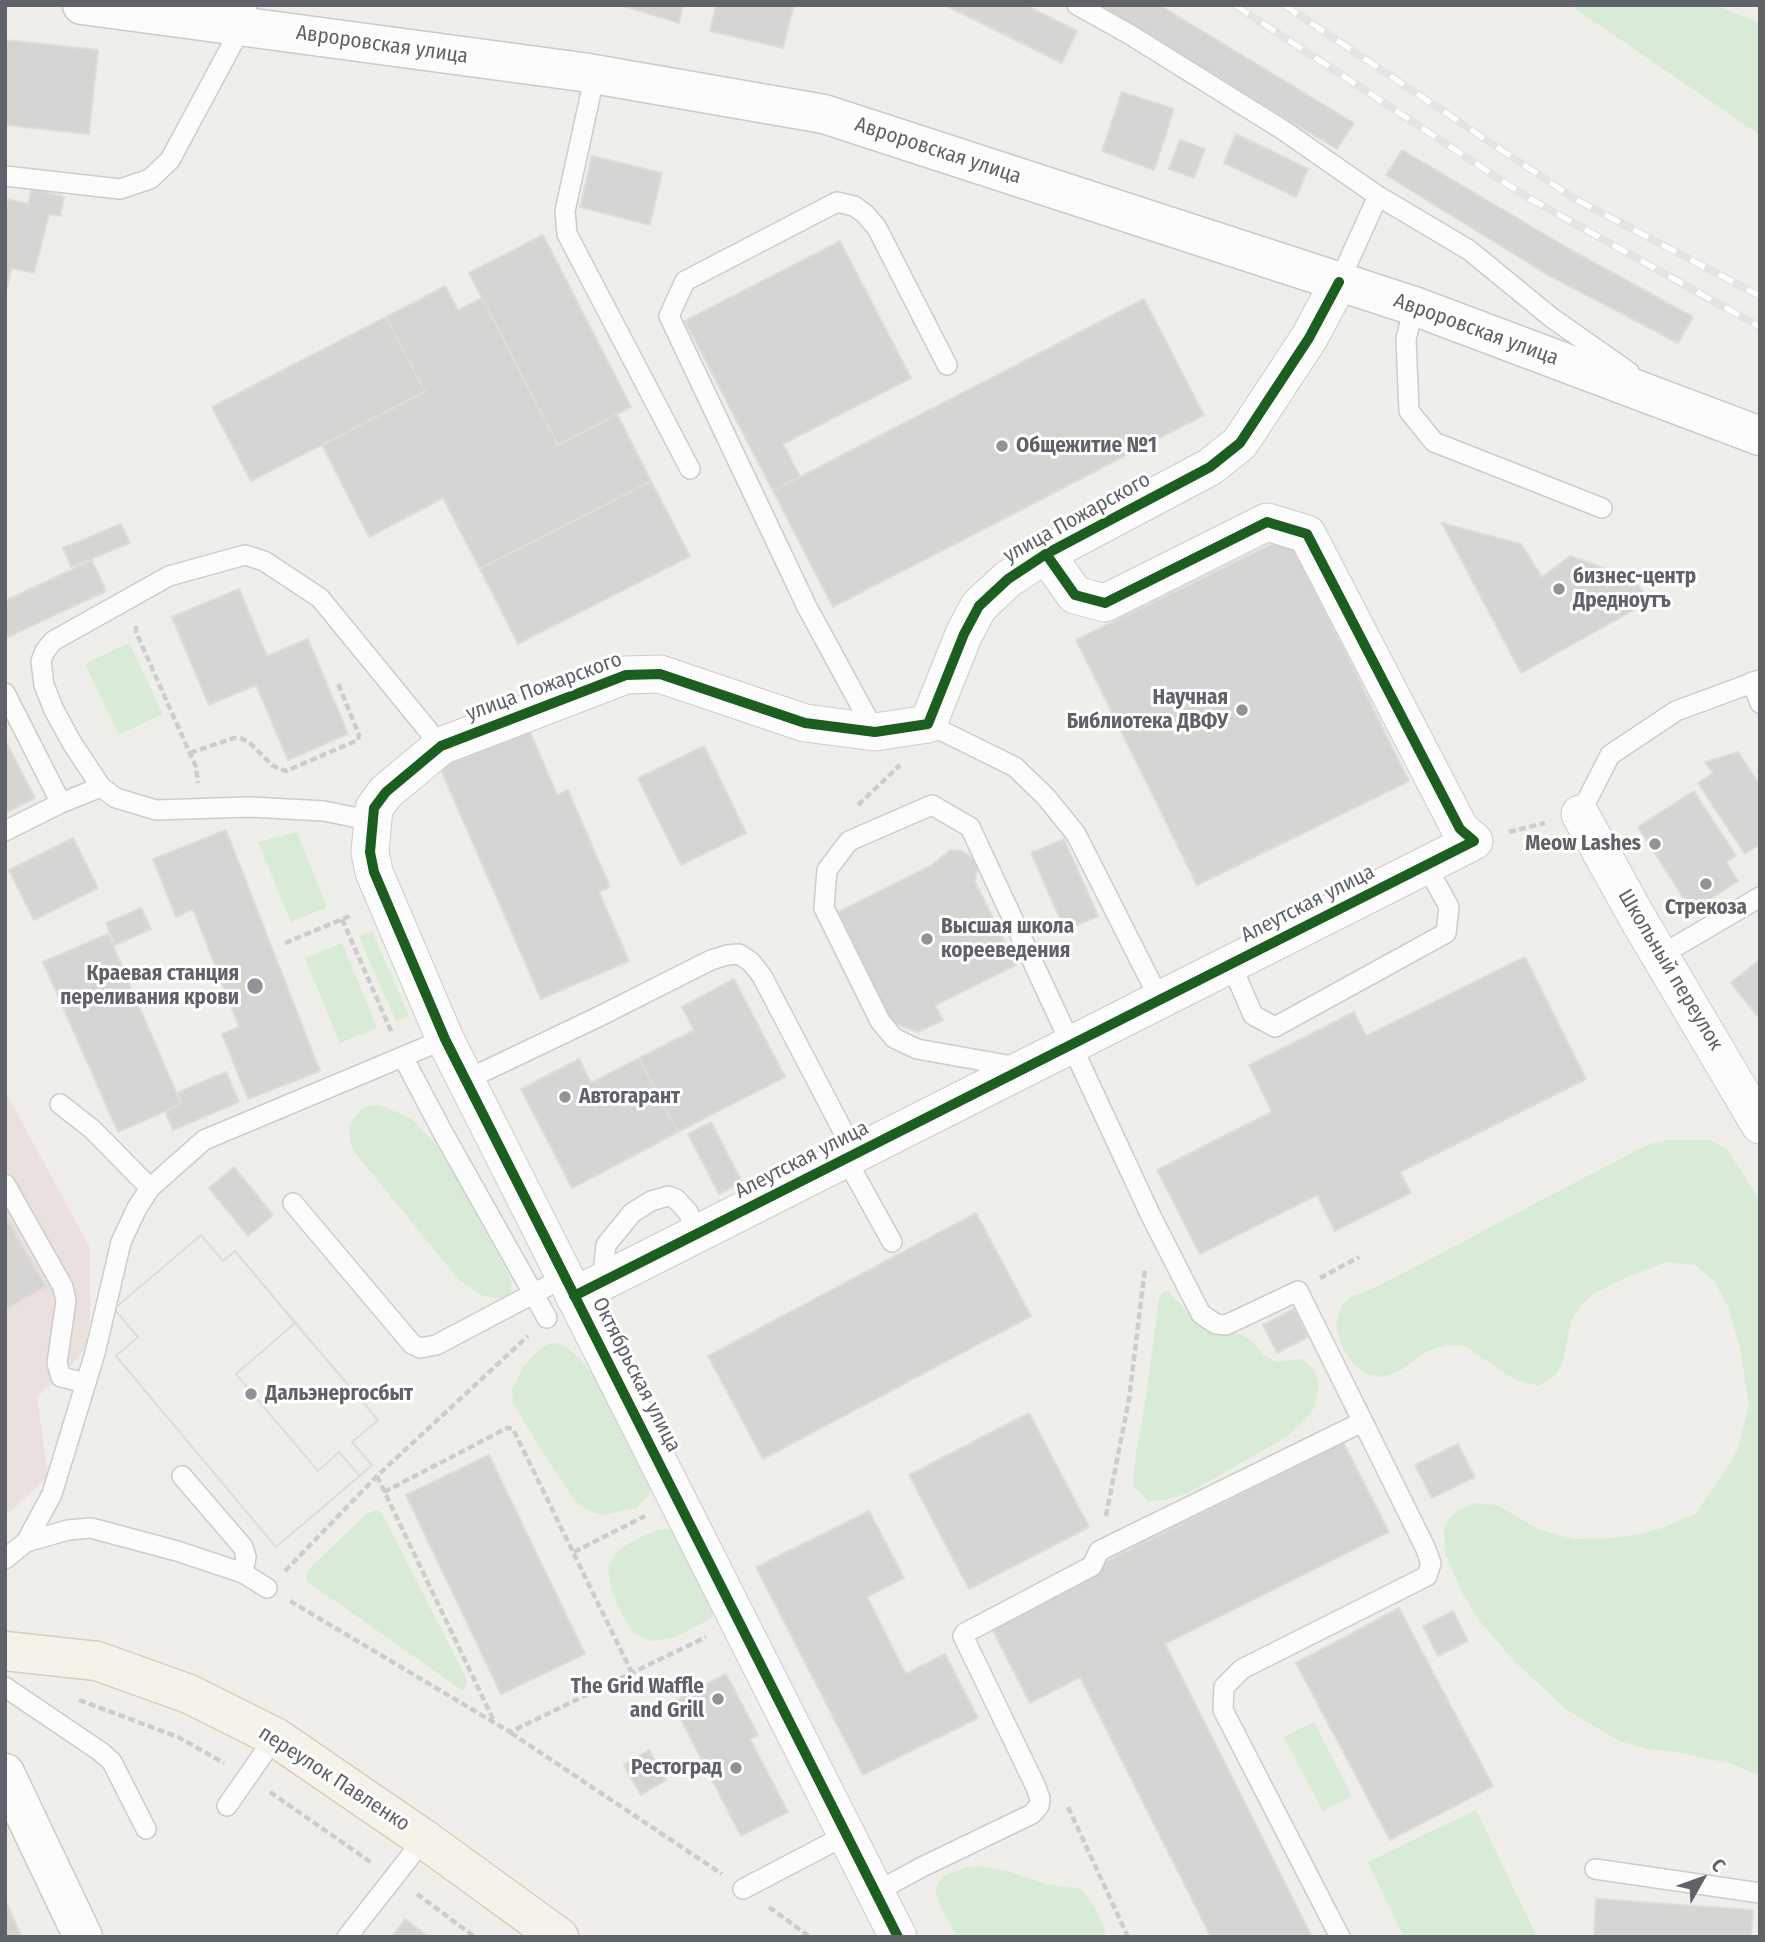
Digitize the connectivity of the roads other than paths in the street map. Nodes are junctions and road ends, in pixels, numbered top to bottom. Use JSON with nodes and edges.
{"nodes":[{"id":1,"x":82,"y":5,"type":"edge"},
{"id":2,"x":1077,"y":5,"type":"edge"},
{"id":3,"x":152,"y":9,"type":"edge"},
{"id":4,"x":244,"y":16,"type":"edge"},
{"id":5,"x":594,"y":74,"type":"junction"},
{"id":6,"x":5,"y":176,"type":"edge"},
{"id":7,"x":1378,"y":196,"type":"junction"},
{"id":8,"x":1339,"y":282,"type":"junction"},
{"id":9,"x":1414,"y":306,"type":"junction"},
{"id":10,"x":947,"y":365,"type":"dead end"},
{"id":11,"x":1670,"y":401,"type":"junction"},
{"id":12,"x":1760,"y":436,"type":"edge"},
{"id":13,"x":690,"y":469,"type":"dead end"},
{"id":14,"x":1602,"y":508,"type":"dead end"},
{"id":15,"x":1046,"y":554,"type":"junction"},
{"id":16,"x":1756,"y":681,"type":"edge"},
{"id":17,"x":5,"y":693,"type":"edge"},
{"id":18,"x":1760,"y":703,"type":"edge"},
{"id":19,"x":929,"y":724,"type":"junction"},
{"id":20,"x":875,"y":732,"type":"junction"},
{"id":21,"x":441,"y":746,"type":"junction"},
{"id":22,"x":101,"y":787,"type":"junction"},
{"id":23,"x":61,"y":803,"type":"junction"},
{"id":24,"x":1580,"y":814,"type":"joint"},
{"id":25,"x":373,"y":821,"type":"junction"},
{"id":26,"x":5,"y":831,"type":"edge"},
{"id":27,"x":1426,"y":865,"type":"junction"},
{"id":28,"x":1760,"y":897,"type":"edge"},
{"id":29,"x":1661,"y":955,"type":"junction"},
{"id":30,"x":1231,"y":964,"type":"junction"},
{"id":31,"x":1160,"y":1000,"type":"junction"},
{"id":32,"x":445,"y":1040,"type":"junction"},
{"id":33,"x":1073,"y":1044,"type":"junction"},
{"id":34,"x":403,"y":1057,"type":"junction"},
{"id":35,"x":1025,"y":1068,"type":"junction"},
{"id":36,"x":466,"y":1080,"type":"junction"},
{"id":37,"x":60,"y":1104,"type":"dead end"},
{"id":38,"x":1760,"y":1125,"type":"edge"},
{"id":39,"x":850,"y":1157,"type":"junction"},
{"id":40,"x":5,"y":1184,"type":"edge"},
{"id":41,"x":150,"y":1188,"type":"junction"},
{"id":42,"x":293,"y":1203,"type":"dead end"},
{"id":43,"x":698,"y":1234,"type":"junction"},
{"id":44,"x":892,"y":1242,"type":"dead end"},
{"id":45,"x":564,"y":1294,"type":"junction"},
{"id":46,"x":86,"y":1382,"type":"junction"},
{"id":47,"x":1362,"y":1422,"type":"junction"},
{"id":48,"x":182,"y":1476,"type":"dead end"},
{"id":49,"x":26,"y":1542,"type":"junction"},
{"id":50,"x":5,"y":1559,"type":"edge"},
{"id":51,"x":243,"y":1573,"type":"junction"},
{"id":52,"x":267,"y":1588,"type":"road end"},
{"id":53,"x":5,"y":1651,"type":"edge"},
{"id":54,"x":5,"y":1687,"type":"edge"},
{"id":55,"x":275,"y":1737,"type":"junction"},
{"id":56,"x":5,"y":1773,"type":"edge"},
{"id":57,"x":227,"y":1807,"type":"dead end"},
{"id":58,"x":146,"y":1829,"type":"dead end"},
{"id":59,"x":846,"y":1835,"type":"junction"},
{"id":60,"x":424,"y":1839,"type":"junction"},
{"id":61,"x":1595,"y":1869,"type":"dead end"},
{"id":62,"x":743,"y":1889,"type":"road end"},
{"id":63,"x":876,"y":1892,"type":"junction"},
{"id":64,"x":1760,"y":1892,"type":"edge"},
{"id":65,"x":83,"y":1937,"type":"edge"},
{"id":66,"x":347,"y":1937,"type":"edge"},
{"id":67,"x":559,"y":1937,"type":"edge"},
{"id":68,"x":898,"y":1937,"type":"edge"},
{"id":69,"x":1340,"y":1937,"type":"edge"}],
"edges":[{"from":1,"to":3,"type":"main road","name":"Авроровская улица"},
{"from":2,"to":7,"type":"lane"},
{"from":3,"to":4,"type":"main road","name":"Авроровская улица"},
{"from":4,"to":5,"type":"main road","name":"Авроровская улица"},
{"from":4,"to":6,"type":"lane"},
{"from":5,"to":8,"type":"main road","name":"Авроровская улица"},
{"from":5,"to":13,"type":"lane"},
{"from":7,"to":8,"type":"lane"},
{"from":7,"to":11,"type":"lane"},
{"from":8,"to":9,"type":"main road","name":"Авроровская улица"},
{"from":8,"to":15,"type":"street","name":"улица Пожарского"},
{"from":9,"to":11,"type":"main road","name":"Авроровская улица"},
{"from":9,"to":14,"type":"lane"},
{"from":10,"to":20,"type":"lane"},
{"from":11,"to":12,"type":"main road","name":"Авроровская улица"},
{"from":15,"to":19,"type":"street","name":"улица Пожарского"},
{"from":15,"to":27,"type":"street","name":"Алеутская улица"},
{"from":16,"to":18,"type":"lane"},
{"from":16,"to":24,"type":"lane"},
{"from":17,"to":23,"type":"lane"},
{"from":19,"to":20,"type":"street","name":"улица Пожарского"},
{"from":19,"to":31,"type":"lane"},
{"from":20,"to":21,"type":"street","name":"улица Пожарского"},
{"from":21,"to":22,"type":"lane"},
{"from":21,"to":25,"type":"street","name":"улица Пожарского"},
{"from":22,"to":23,"type":"lane"},
{"from":22,"to":25,"type":"lane"},
{"from":23,"to":26,"type":"lane"},
{"from":24,"to":29,"type":"street","name":"Школьный переулок"},
{"from":25,"to":32,"type":"street","name":"Октябрьская улица"},
{"from":27,"to":30,"type":"street","name":"Алеутская улица"},
{"from":27,"to":30,"type":"lane"},
{"from":28,"to":29,"type":"lane"},
{"from":29,"to":38,"type":"street","name":"Школьный переулок"},
{"from":30,"to":31,"type":"street","name":"Алеутская улица"},
{"from":31,"to":33,"type":"street","name":"Алеутская улица"},
{"from":32,"to":34,"type":"lane"},
{"from":32,"to":36,"type":"street","name":"Октябрьская улица"},
{"from":33,"to":35,"type":"street","name":"Алеутская улица"},
{"from":33,"to":35,"type":"lane"},
{"from":33,"to":47,"type":"lane"},
{"from":34,"to":41,"type":"lane"},
{"from":34,"to":45,"type":"lane"},
{"from":35,"to":39,"type":"street","name":"Алеутская улица"},
{"from":36,"to":39,"type":"lane"},
{"from":36,"to":45,"type":"street","name":"Октябрьская улица"},
{"from":37,"to":41,"type":"lane"},
{"from":39,"to":43,"type":"street","name":"Алеутская улица"},
{"from":39,"to":44,"type":"lane"},
{"from":40,"to":46,"type":"lane"},
{"from":41,"to":46,"type":"lane"},
{"from":42,"to":45,"type":"lane"},
{"from":43,"to":45,"type":"street","name":"Алеутская улица"},
{"from":43,"to":45,"type":"lane"},
{"from":45,"to":59,"type":"street","name":"Октябрьская улица"},
{"from":46,"to":49,"type":"lane"},
{"from":47,"to":63,"type":"lane"},
{"from":47,"to":69,"type":"lane"},
{"from":48,"to":51,"type":"lane"},
{"from":49,"to":50,"type":"lane"},
{"from":49,"to":51,"type":"lane"},
{"from":51,"to":52,"type":"lane"},
{"from":53,"to":55,"type":"main road","name":"переулок Павленко"},
{"from":54,"to":58,"type":"lane"},
{"from":55,"to":57,"type":"lane"},
{"from":55,"to":60,"type":"main road","name":"переулок Павленко"},
{"from":56,"to":65,"type":"main road"},
{"from":59,"to":62,"type":"lane"},
{"from":59,"to":63,"type":"street","name":"Октябрьская улица"},
{"from":60,"to":66,"type":"lane"},
{"from":60,"to":67,"type":"main road","name":"переулок Павленко"},
{"from":61,"to":64,"type":"lane"},
{"from":63,"to":68,"type":"street","name":"Октябрьская улица"}]}
